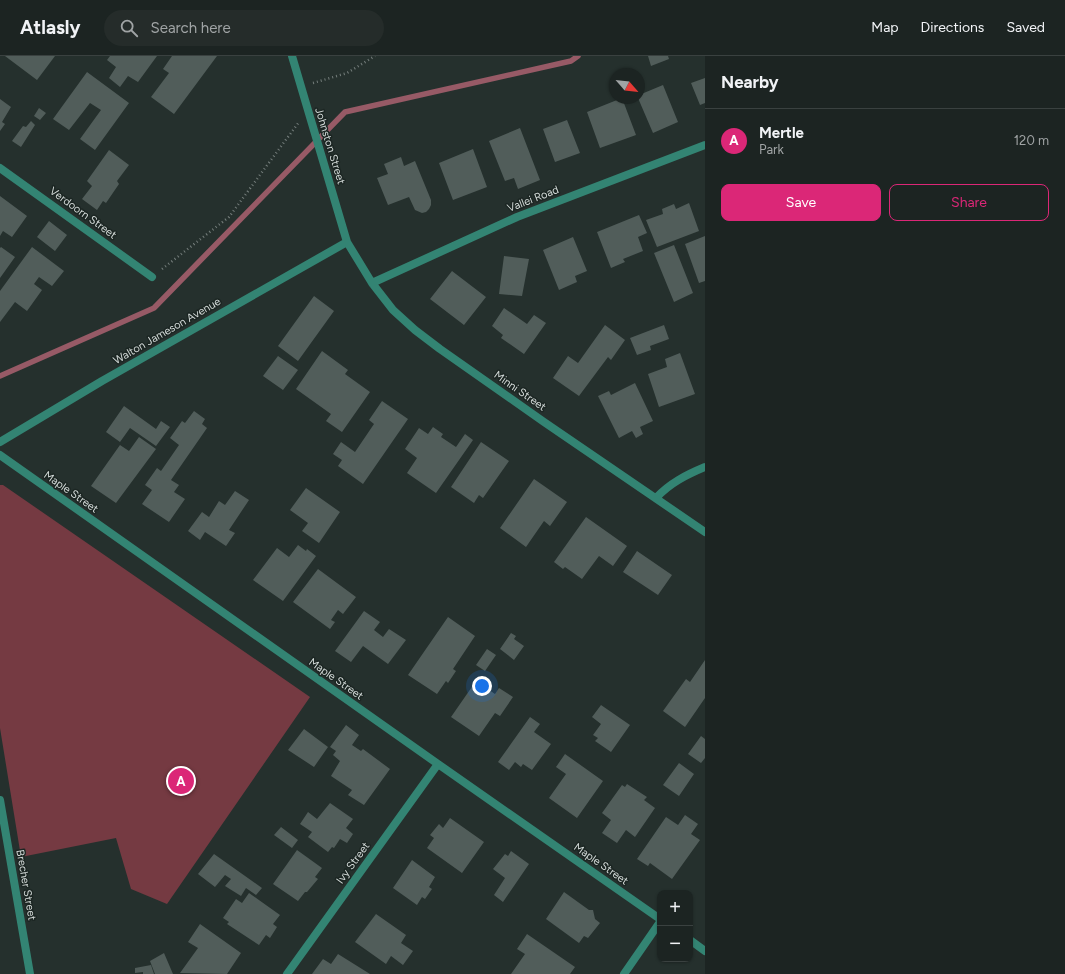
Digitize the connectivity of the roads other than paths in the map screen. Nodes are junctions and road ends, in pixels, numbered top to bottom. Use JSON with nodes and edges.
{"nodes":[{"id":1,"x":292,"y":56,"type":"edge"},
{"id":2,"x":705,"y":145,"type":"edge"},
{"id":3,"x":0,"y":168,"type":"edge"},
{"id":4,"x":347,"y":242,"type":"junction"},
{"id":5,"x":152,"y":277,"type":"road end"},
{"id":6,"x":372,"y":283,"type":"junction"},
{"id":7,"x":0,"y":442,"type":"edge"},
{"id":8,"x":0,"y":455,"type":"edge"},
{"id":9,"x":705,"y":467,"type":"edge"},
{"id":10,"x":656,"y":498,"type":"junction"},
{"id":11,"x":705,"y":532,"type":"edge"},
{"id":12,"x":438,"y":764,"type":"junction"},
{"id":13,"x":0,"y":800,"type":"edge"},
{"id":14,"x":657,"y":918,"type":"edge"},
{"id":15,"x":657,"y":924,"type":"edge"},
{"id":16,"x":693,"y":942,"type":"edge"},
{"id":17,"x":705,"y":951,"type":"edge"},
{"id":18,"x":30,"y":974,"type":"edge"},
{"id":19,"x":287,"y":974,"type":"edge"},
{"id":20,"x":624,"y":974,"type":"edge"}],
"edges":[{"from":1,"to":4,"type":"street","name":"Johnston Street"},
{"from":2,"to":6,"type":"street","name":"Vallei Road"},
{"from":3,"to":5,"type":"street","name":"Verdoorn Street"},
{"from":4,"to":6,"type":"street","name":"Minni Street"},
{"from":4,"to":7,"type":"street","name":"Walton Jameson Avenue"},
{"from":6,"to":10,"type":"street","name":"Minni Street"},
{"from":8,"to":12,"type":"street","name":"Maple Street"},
{"from":9,"to":10,"type":"street"},
{"from":10,"to":11,"type":"street","name":"Minni Street"},
{"from":12,"to":14,"type":"street","name":"Maple Street"},
{"from":12,"to":19,"type":"street","name":"Ivy Street"},
{"from":13,"to":18,"type":"street","name":"Brecher Street"},
{"from":15,"to":20,"type":"street"},
{"from":16,"to":17,"type":"street"}]}
